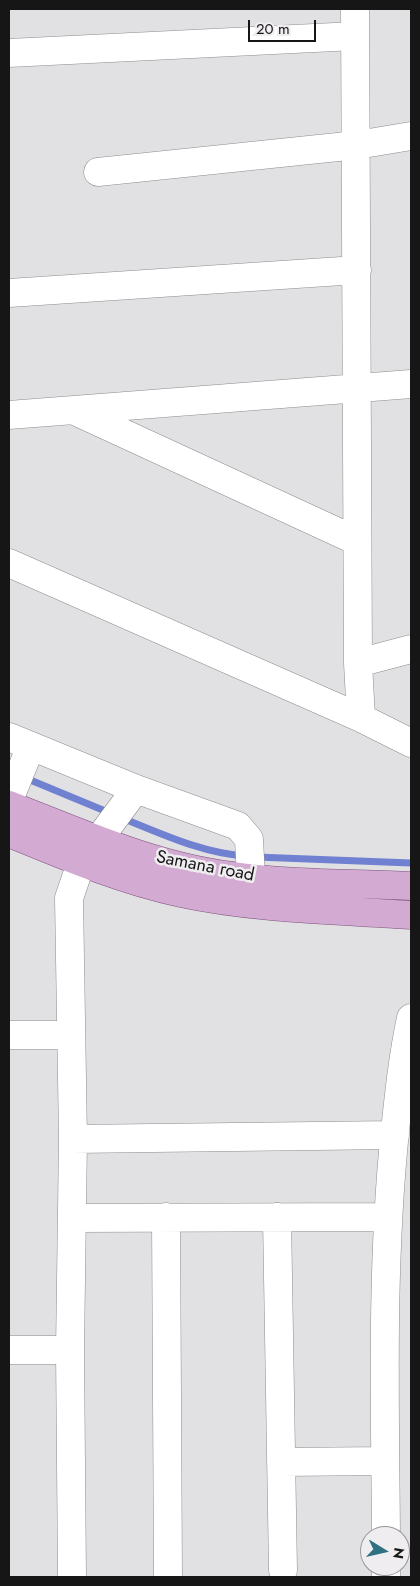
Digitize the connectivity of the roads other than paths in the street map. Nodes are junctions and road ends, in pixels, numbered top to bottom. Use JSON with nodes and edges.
{"nodes":[{"id":1,"x":355,"y":9,"type":"edge"},
{"id":2,"x":355,"y":36,"type":"junction"},
{"id":3,"x":9,"y":53,"type":"edge"},
{"id":4,"x":411,"y":136,"type":"edge"},
{"id":5,"x":356,"y":145,"type":"junction"},
{"id":6,"x":98,"y":172,"type":"dead end"},
{"id":7,"x":357,"y":270,"type":"junction"},
{"id":8,"x":9,"y":294,"type":"edge"},
{"id":9,"x":411,"y":384,"type":"edge"},
{"id":10,"x":357,"y":390,"type":"junction"},
{"id":11,"x":73,"y":410,"type":"junction"},
{"id":12,"x":9,"y":415,"type":"edge"},
{"id":13,"x":357,"y":541,"type":"junction"},
{"id":14,"x":9,"y":563,"type":"edge"},
{"id":15,"x":411,"y":649,"type":"edge"},
{"id":16,"x":358,"y":664,"type":"junction"},
{"id":17,"x":361,"y":718,"type":"junction"},
{"id":18,"x":411,"y":743,"type":"edge"},
{"id":19,"x":16,"y":772,"type":"edge"},
{"id":20,"x":126,"y":802,"type":"junction"},
{"id":21,"x":9,"y":834,"type":"edge"},
{"id":22,"x":97,"y":840,"type":"junction"},
{"id":23,"x":250,"y":857,"type":"junction"},
{"id":24,"x":81,"y":863,"type":"junction"},
{"id":25,"x":411,"y":886,"type":"edge"},
{"id":26,"x":411,"y":915,"type":"edge"},
{"id":27,"x":411,"y":1018,"type":"edge"},
{"id":28,"x":9,"y":1035,"type":"edge"},
{"id":29,"x":71,"y":1035,"type":"junction"},
{"id":30,"x":395,"y":1135,"type":"junction"},
{"id":31,"x":73,"y":1139,"type":"junction"},
{"id":32,"x":166,"y":1217,"type":"junction"},
{"id":33,"x":277,"y":1217,"type":"junction"},
{"id":34,"x":388,"y":1217,"type":"junction"},
{"id":35,"x":72,"y":1218,"type":"junction"},
{"id":36,"x":9,"y":1350,"type":"edge"},
{"id":37,"x":70,"y":1350,"type":"junction"},
{"id":38,"x":385,"y":1461,"type":"junction"},
{"id":39,"x":281,"y":1462,"type":"junction"},
{"id":40,"x":386,"y":1526,"type":"edge"},
{"id":41,"x":283,"y":1570,"type":"dead end"},
{"id":42,"x":72,"y":1577,"type":"edge"},
{"id":43,"x":168,"y":1577,"type":"edge"}],
"edges":[{"from":1,"to":2,"type":"street"},
{"from":2,"to":3,"type":"street"},
{"from":2,"to":5,"type":"street"},
{"from":4,"to":5,"type":"street"},
{"from":5,"to":6,"type":"street"},
{"from":5,"to":7,"type":"street"},
{"from":7,"to":8,"type":"street"},
{"from":7,"to":10,"type":"street"},
{"from":9,"to":10,"type":"street"},
{"from":10,"to":11,"type":"street"},
{"from":10,"to":13,"type":"street"},
{"from":11,"to":12,"type":"street"},
{"from":11,"to":13,"type":"street"},
{"from":13,"to":16,"type":"street"},
{"from":14,"to":17,"type":"street"},
{"from":15,"to":16,"type":"street"},
{"from":16,"to":17,"type":"street"},
{"from":17,"to":18,"type":"street"},
{"from":19,"to":20,"type":"street"},
{"from":19,"to":22,"type":"main road","name":"Samana road"},
{"from":20,"to":22,"type":"street"},
{"from":20,"to":23,"type":"street"},
{"from":21,"to":24,"type":"main road","name":"Samana road"},
{"from":22,"to":23,"type":"main road","name":"Samana road"},
{"from":22,"to":24,"type":"street"},
{"from":23,"to":25,"type":"main road","name":"Samana road"},
{"from":24,"to":26,"type":"main road","name":"Samana road"},
{"from":24,"to":29,"type":"street"},
{"from":27,"to":30,"type":"street"},
{"from":28,"to":29,"type":"street"},
{"from":29,"to":31,"type":"street"},
{"from":30,"to":31,"type":"street"},
{"from":30,"to":34,"type":"street"},
{"from":31,"to":35,"type":"street"},
{"from":32,"to":33,"type":"street"},
{"from":32,"to":35,"type":"street"},
{"from":32,"to":43,"type":"street"},
{"from":33,"to":34,"type":"street"},
{"from":33,"to":39,"type":"street"},
{"from":34,"to":38,"type":"street"},
{"from":35,"to":37,"type":"street"},
{"from":36,"to":37,"type":"street"},
{"from":37,"to":42,"type":"street"},
{"from":38,"to":39,"type":"street"},
{"from":38,"to":40,"type":"street"},
{"from":39,"to":41,"type":"street"}]}
